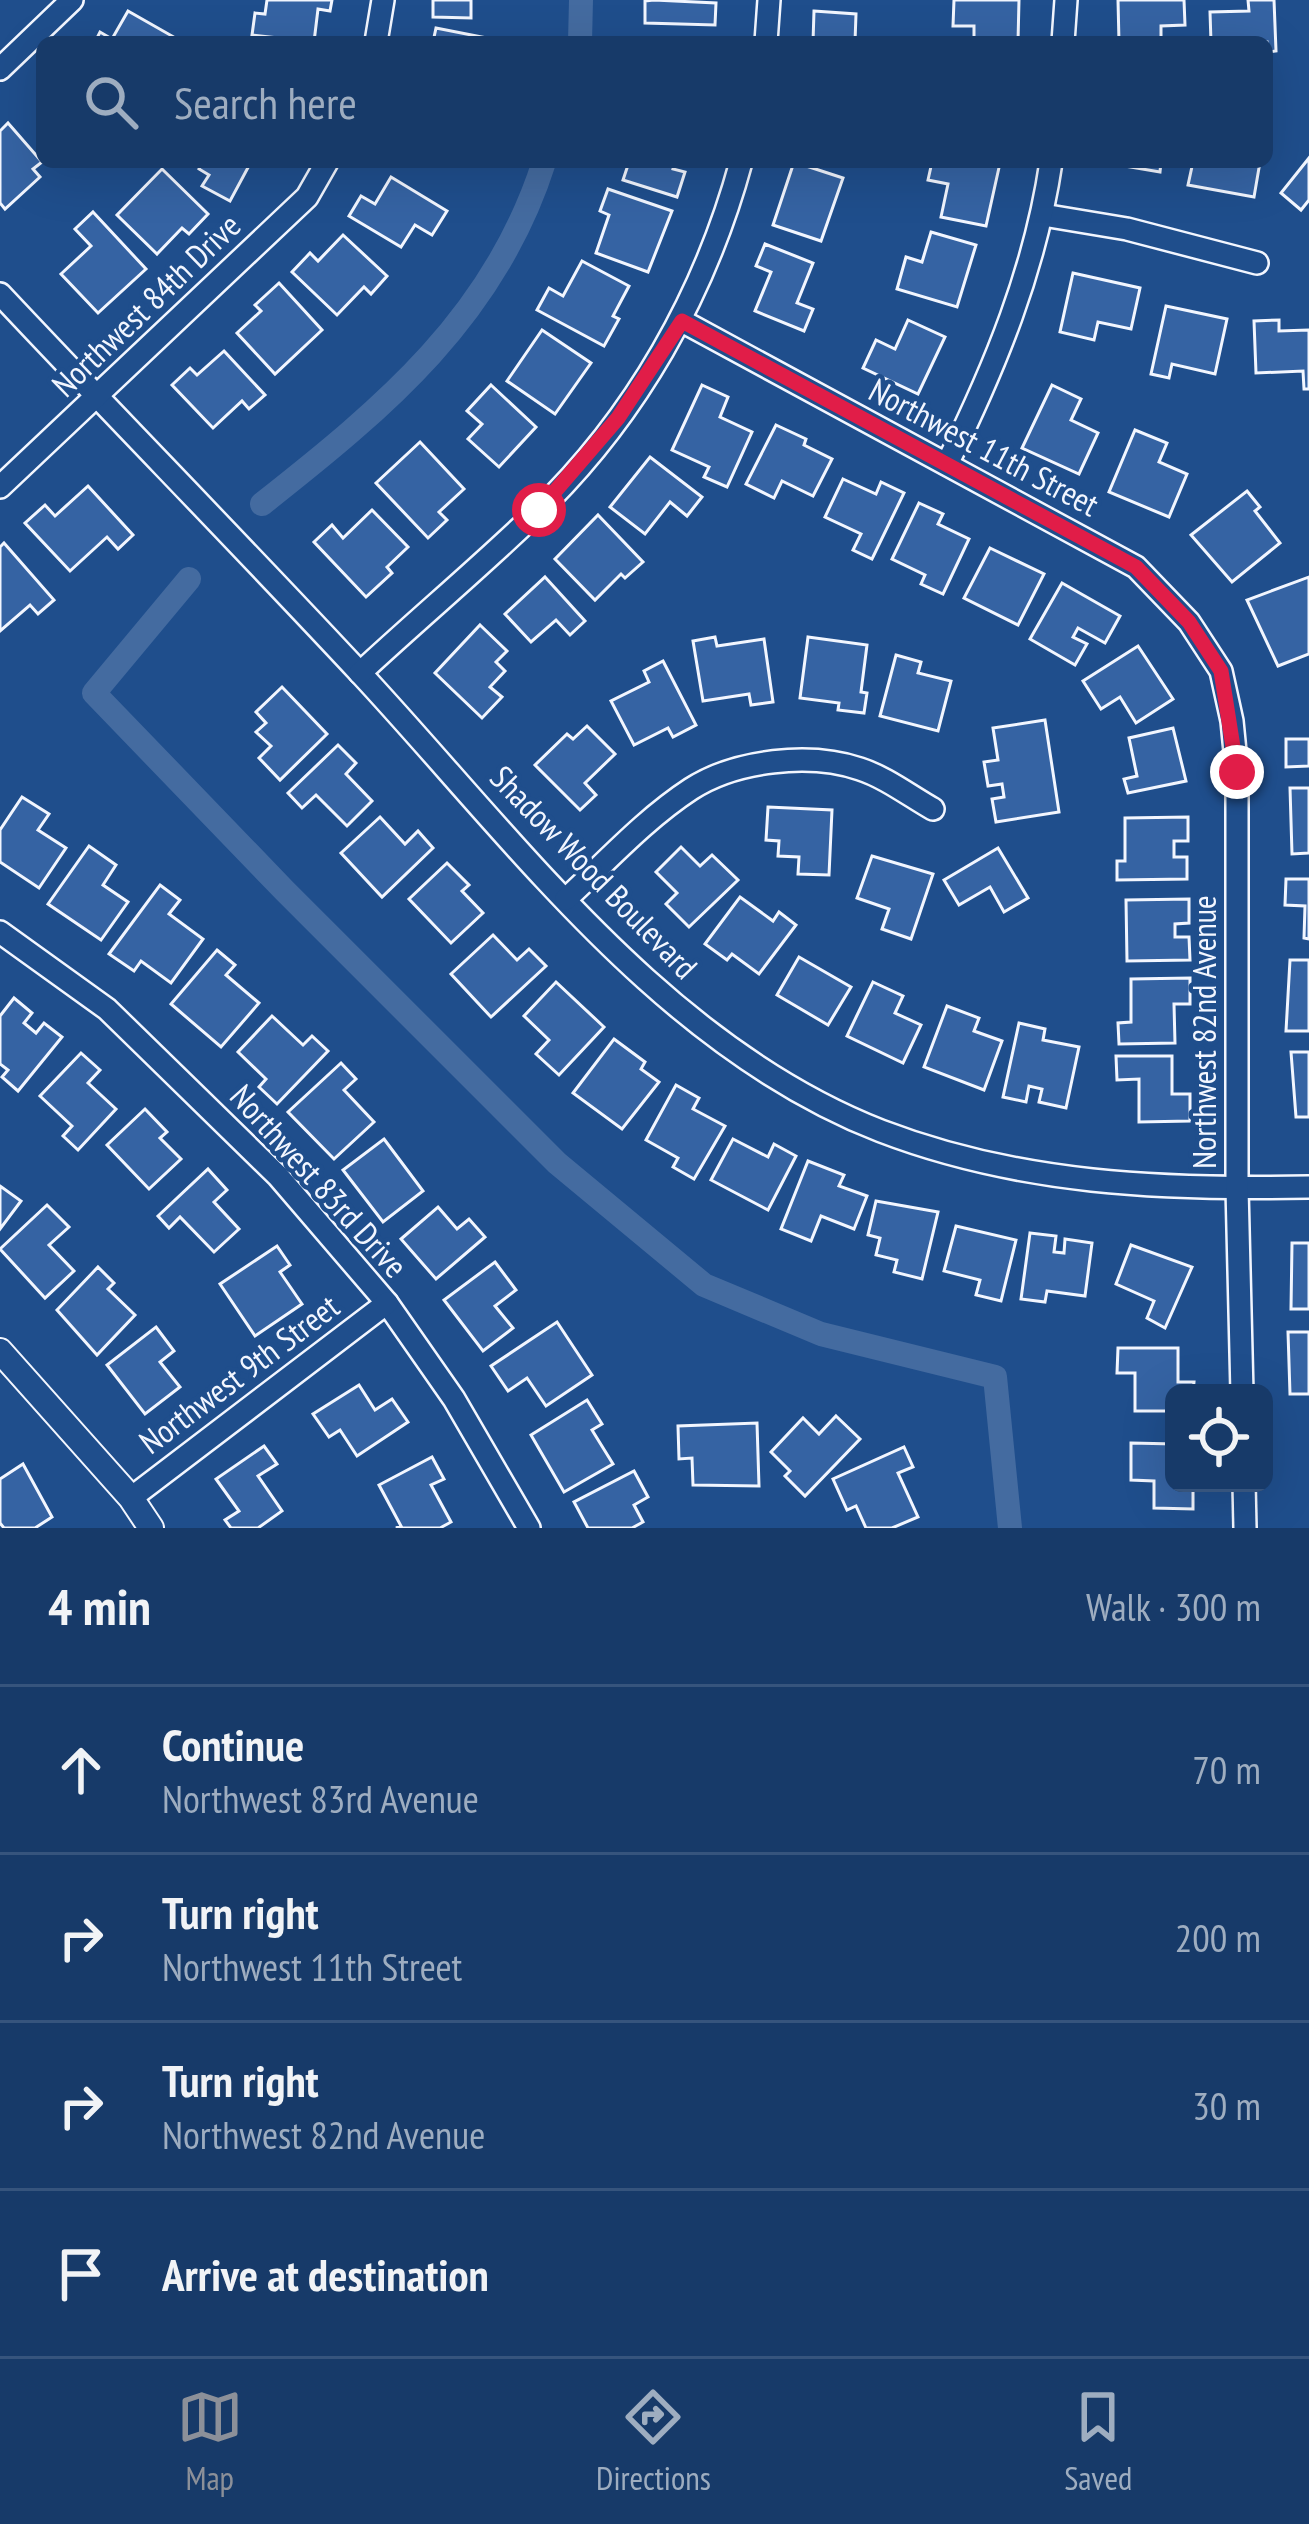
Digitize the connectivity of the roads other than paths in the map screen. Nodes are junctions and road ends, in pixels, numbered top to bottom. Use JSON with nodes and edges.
{"nodes":[{"id":1,"x":72,"y":0,"type":"edge"},
{"id":2,"x":383,"y":0,"type":"edge"},
{"id":3,"x":769,"y":0,"type":"edge"},
{"id":4,"x":1066,"y":0,"type":"edge"},
{"id":5,"x":377,"y":36,"type":"edge"},
{"id":6,"x":766,"y":36,"type":"edge"},
{"id":7,"x":1063,"y":36,"type":"edge"},
{"id":8,"x":0,"y":70,"type":"edge"},
{"id":9,"x":324,"y":168,"type":"edge"},
{"id":10,"x":739,"y":168,"type":"edge"},
{"id":11,"x":1050,"y":168,"type":"edge"},
{"id":12,"x":1043,"y":215,"type":"junction"},
{"id":13,"x":1256,"y":262,"type":"dead end"},
{"id":14,"x":0,"y":294,"type":"edge"},
{"id":15,"x":682,"y":321,"type":"junction"},
{"id":16,"x":97,"y":397,"type":"junction"},
{"id":17,"x":947,"y":464,"type":"junction"},
{"id":18,"x":0,"y":487,"type":"edge"},
{"id":19,"x":1221,"y":671,"type":"joint"},
{"id":20,"x":360,"y":673,"type":"junction"},
{"id":21,"x":933,"y":809,"type":"dead end"},
{"id":22,"x":566,"y":899,"type":"junction"},
{"id":23,"x":0,"y":932,"type":"edge"},
{"id":24,"x":1309,"y":1186,"type":"edge"},
{"id":25,"x":1237,"y":1188,"type":"junction"},
{"id":26,"x":387,"y":1303,"type":"junction"},
{"id":27,"x":0,"y":1351,"type":"edge"},
{"id":28,"x":1242,"y":1384,"type":"edge"},
{"id":29,"x":1244,"y":1492,"type":"edge"},
{"id":30,"x":130,"y":1498,"type":"junction"},
{"id":31,"x":151,"y":1528,"type":"edge"},
{"id":32,"x":529,"y":1528,"type":"edge"},
{"id":33,"x":1245,"y":1528,"type":"edge"}],
"edges":[{"from":1,"to":8,"type":"street"},
{"from":2,"to":5,"type":"street"},
{"from":3,"to":6,"type":"street"},
{"from":4,"to":7,"type":"street"},
{"from":9,"to":16,"type":"street","name":"Northwest 84th Drive"},
{"from":10,"to":15,"type":"street"},
{"from":11,"to":12,"type":"street"},
{"from":12,"to":13,"type":"street"},
{"from":12,"to":17,"type":"street"},
{"from":14,"to":16,"type":"street","name":"Shadow Wood Boulevard"},
{"from":15,"to":17,"type":"street","name":"Northwest 11th Street"},
{"from":15,"to":20,"type":"street"},
{"from":16,"to":18,"type":"street","name":"Northwest 84th Drive"},
{"from":16,"to":20,"type":"street","name":"Shadow Wood Boulevard"},
{"from":17,"to":19,"type":"street","name":"Northwest 11th Street"},
{"from":19,"to":25,"type":"street","name":"Northwest 82nd Avenue"},
{"from":20,"to":22,"type":"street","name":"Shadow Wood Boulevard"},
{"from":21,"to":22,"type":"street"},
{"from":22,"to":25,"type":"street","name":"Shadow Wood Boulevard"},
{"from":23,"to":26,"type":"street","name":"Northwest 83rd Drive"},
{"from":24,"to":25,"type":"street","name":"Shadow Wood Boulevard"},
{"from":25,"to":28,"type":"street","name":"Northwest 82nd Avenue"},
{"from":26,"to":30,"type":"street","name":"Northwest 9th Street"},
{"from":26,"to":32,"type":"street","name":"Northwest 83rd Drive"},
{"from":27,"to":30,"type":"street"},
{"from":29,"to":33,"type":"street"},
{"from":30,"to":31,"type":"street"}]}
